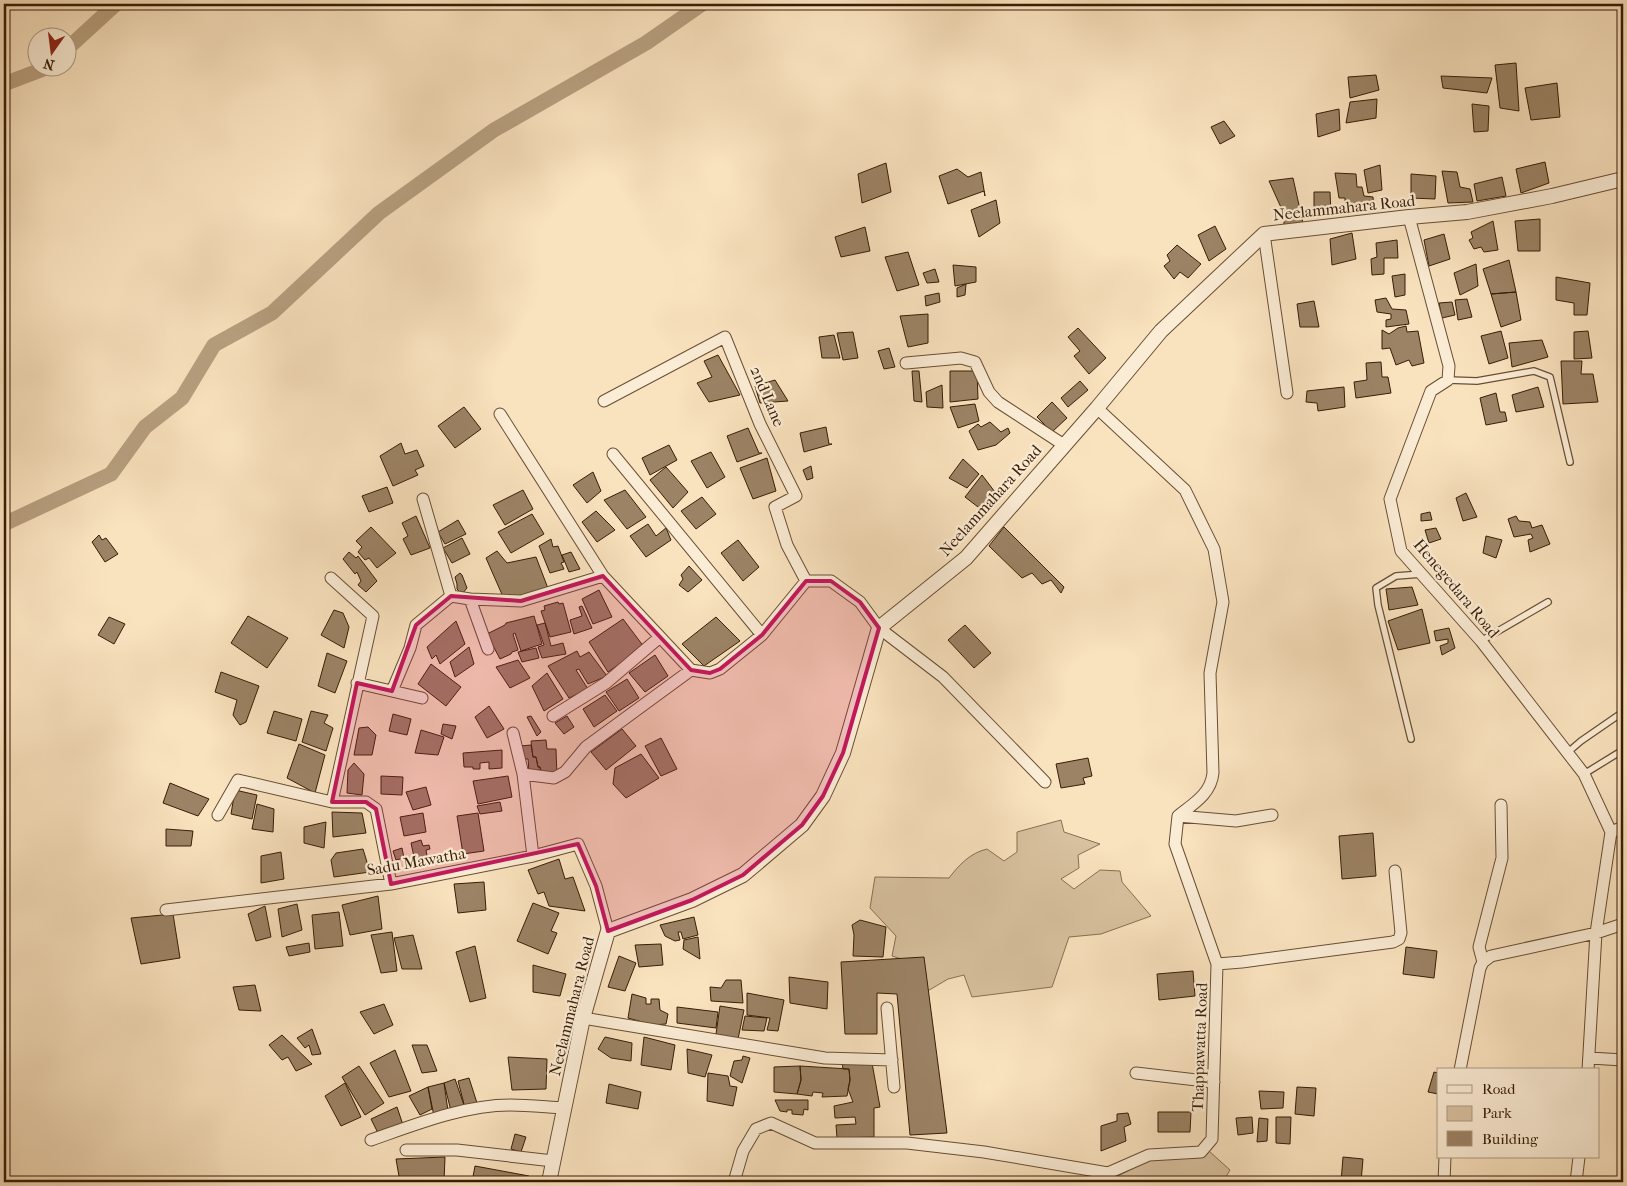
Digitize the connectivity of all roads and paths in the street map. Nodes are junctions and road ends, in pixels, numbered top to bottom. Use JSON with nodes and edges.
{"nodes":[{"id":1,"x":1623,"y":179,"type":"edge"},
{"id":2,"x":1409,"y":217,"type":"junction"},
{"id":3,"x":1264,"y":234,"type":"junction"},
{"id":4,"x":906,"y":363,"type":"dead end"},
{"id":5,"x":1448,"y":380,"type":"junction"},
{"id":6,"x":1287,"y":392,"type":"dead end"},
{"id":7,"x":604,"y":401,"type":"dead end"},
{"id":8,"x":1097,"y":408,"type":"junction"},
{"id":9,"x":500,"y":414,"type":"dead end"},
{"id":10,"x":1064,"y":445,"type":"junction"},
{"id":11,"x":613,"y":454,"type":"dead end"},
{"id":12,"x":1570,"y":462,"type":"dead end"},
{"id":13,"x":423,"y":499,"type":"dead end"},
{"id":14,"x":1422,"y":574,"type":"junction"},
{"id":15,"x":603,"y":576,"type":"junction"},
{"id":16,"x":331,"y":578,"type":"dead end"},
{"id":17,"x":806,"y":581,"type":"junction"},
{"id":18,"x":451,"y":596,"type":"junction"},
{"id":19,"x":470,"y":599,"type":"junction"},
{"id":20,"x":1548,"y":602,"type":"dead end"},
{"id":21,"x":879,"y":628,"type":"junction"},
{"id":22,"x":762,"y":635,"type":"junction"},
{"id":23,"x":660,"y":637,"type":"junction"},
{"id":24,"x":1481,"y":642,"type":"junction"},
{"id":25,"x":488,"y":649,"type":"dead end"},
{"id":26,"x":691,"y":670,"type":"junction"},
{"id":27,"x":358,"y":683,"type":"junction"},
{"id":28,"x":392,"y":691,"type":"junction"},
{"id":29,"x":422,"y":698,"type":"dead end"},
{"id":30,"x":1623,"y":712,"type":"edge"},
{"id":31,"x":553,"y":716,"type":"dead end"},
{"id":32,"x":514,"y":733,"type":"dead end"},
{"id":33,"x":1411,"y":739,"type":"dead end"},
{"id":34,"x":1623,"y":750,"type":"edge"},
{"id":35,"x":1568,"y":753,"type":"junction"},
{"id":36,"x":523,"y":774,"type":"junction"},
{"id":37,"x":1584,"y":774,"type":"junction"},
{"id":38,"x":1045,"y":782,"type":"dead end"},
{"id":39,"x":332,"y":802,"type":"junction"},
{"id":40,"x":1501,"y":805,"type":"dead end"},
{"id":41,"x":218,"y":815,"type":"dead end"},
{"id":42,"x":1272,"y":815,"type":"dead end"},
{"id":43,"x":1178,"y":816,"type":"junction"},
{"id":44,"x":1623,"y":827,"type":"edge"},
{"id":45,"x":1610,"y":832,"type":"junction"},
{"id":46,"x":533,"y":856,"type":"junction"},
{"id":47,"x":1395,"y":872,"type":"dead end"},
{"id":48,"x":391,"y":884,"type":"junction"},
{"id":49,"x":166,"y":910,"type":"dead end"},
{"id":50,"x":1623,"y":924,"type":"edge"},
{"id":51,"x":608,"y":931,"type":"junction"},
{"id":52,"x":1596,"y":933,"type":"junction"},
{"id":53,"x":1483,"y":962,"type":"junction"},
{"id":54,"x":1217,"y":964,"type":"junction"},
{"id":55,"x":888,"y":1008,"type":"dead end"},
{"id":56,"x":583,"y":1018,"type":"junction"},
{"id":57,"x":892,"y":1060,"type":"junction"},
{"id":58,"x":1623,"y":1060,"type":"edge"},
{"id":59,"x":1589,"y":1064,"type":"edge"},
{"id":60,"x":1460,"y":1068,"type":"edge"},
{"id":61,"x":1136,"y":1073,"type":"dead end"},
{"id":62,"x":1214,"y":1082,"type":"junction"},
{"id":63,"x":894,"y":1087,"type":"dead end"},
{"id":64,"x":564,"y":1108,"type":"junction"},
{"id":65,"x":371,"y":1140,"type":"dead end"},
{"id":66,"x":406,"y":1150,"type":"dead end"},
{"id":67,"x":1445,"y":1158,"type":"edge"},
{"id":68,"x":1579,"y":1158,"type":"edge"},
{"id":69,"x":553,"y":1161,"type":"junction"},
{"id":70,"x":1109,"y":1177,"type":"edge"},
{"id":71,"x":549,"y":1182,"type":"edge"},
{"id":72,"x":734,"y":1182,"type":"edge"},
{"id":73,"x":1444,"y":1182,"type":"edge"},
{"id":74,"x":1576,"y":1182,"type":"edge"}],
"edges":[{"from":1,"to":2,"type":"street","name":"Neelammahara Road"},
{"from":2,"to":3,"type":"street","name":"Neelammahara Road"},
{"from":2,"to":5,"type":"street"},
{"from":3,"to":6,"type":"street"},
{"from":3,"to":8,"type":"street","name":"Neelammahara Road"},
{"from":4,"to":10,"type":"street"},
{"from":5,"to":12,"type":"lane"},
{"from":5,"to":14,"type":"street","name":"Henegedara Road"},
{"from":7,"to":17,"type":"street","name":"2nd Lane"},
{"from":8,"to":10,"type":"street","name":"Neelammahara Road"},
{"from":8,"to":43,"type":"street"},
{"from":9,"to":15,"type":"street"},
{"from":10,"to":21,"type":"street","name":"Neelammahara Road"},
{"from":11,"to":22,"type":"street"},
{"from":13,"to":18,"type":"street"},
{"from":14,"to":24,"type":"street","name":"Henegedara Road"},
{"from":14,"to":33,"type":"lane"},
{"from":15,"to":19,"type":"street"},
{"from":15,"to":23,"type":"street"},
{"from":16,"to":27,"type":"street"},
{"from":17,"to":21,"type":"street"},
{"from":17,"to":22,"type":"street"},
{"from":18,"to":19,"type":"street"},
{"from":18,"to":28,"type":"street"},
{"from":19,"to":25,"type":"street"},
{"from":20,"to":24,"type":"lane"},
{"from":21,"to":38,"type":"street"},
{"from":21,"to":51,"type":"street","name":"Neelammahara Road"},
{"from":22,"to":26,"type":"street"},
{"from":23,"to":26,"type":"street"},
{"from":23,"to":31,"type":"street"},
{"from":24,"to":35,"type":"street","name":"Henegedara Road"},
{"from":26,"to":36,"type":"street"},
{"from":27,"to":28,"type":"street"},
{"from":27,"to":39,"type":"street"},
{"from":28,"to":29,"type":"street"},
{"from":30,"to":35,"type":"lane"},
{"from":32,"to":36,"type":"street"},
{"from":34,"to":37,"type":"lane"},
{"from":35,"to":37,"type":"street","name":"Henegedara Road"},
{"from":36,"to":46,"type":"street"},
{"from":37,"to":45,"type":"street","name":"Henegedara Road"},
{"from":39,"to":41,"type":"street"},
{"from":39,"to":48,"type":"street"},
{"from":40,"to":53,"type":"street"},
{"from":42,"to":43,"type":"street"},
{"from":43,"to":54,"type":"street"},
{"from":44,"to":45,"type":"street"},
{"from":45,"to":52,"type":"street"},
{"from":46,"to":48,"type":"street","name":"Sadu Mawatha"},
{"from":46,"to":51,"type":"street","name":"Sadu Mawatha"},
{"from":47,"to":54,"type":"street","name":"Thappawatta Road"},
{"from":48,"to":49,"type":"street","name":"Sadu Mawatha"},
{"from":50,"to":52,"type":"street"},
{"from":51,"to":56,"type":"street","name":"Neelammahara Road"},
{"from":52,"to":53,"type":"street"},
{"from":52,"to":59,"type":"street"},
{"from":53,"to":60,"type":"street"},
{"from":54,"to":62,"type":"street","name":"Thappawatta Road"},
{"from":55,"to":57,"type":"street"},
{"from":56,"to":57,"type":"street"},
{"from":56,"to":64,"type":"street","name":"Neelammahara Road"},
{"from":57,"to":63,"type":"street"},
{"from":58,"to":59,"type":"street"},
{"from":61,"to":62,"type":"street"},
{"from":62,"to":70,"type":"street","name":"Thappawatta Road"},
{"from":64,"to":65,"type":"street"},
{"from":64,"to":69,"type":"street","name":"Neelammahara Road"},
{"from":66,"to":69,"type":"street"},
{"from":67,"to":73,"type":"street"},
{"from":68,"to":74,"type":"street"},
{"from":69,"to":71,"type":"street","name":"Neelammahara Road"},
{"from":70,"to":72,"type":"street"}]}
